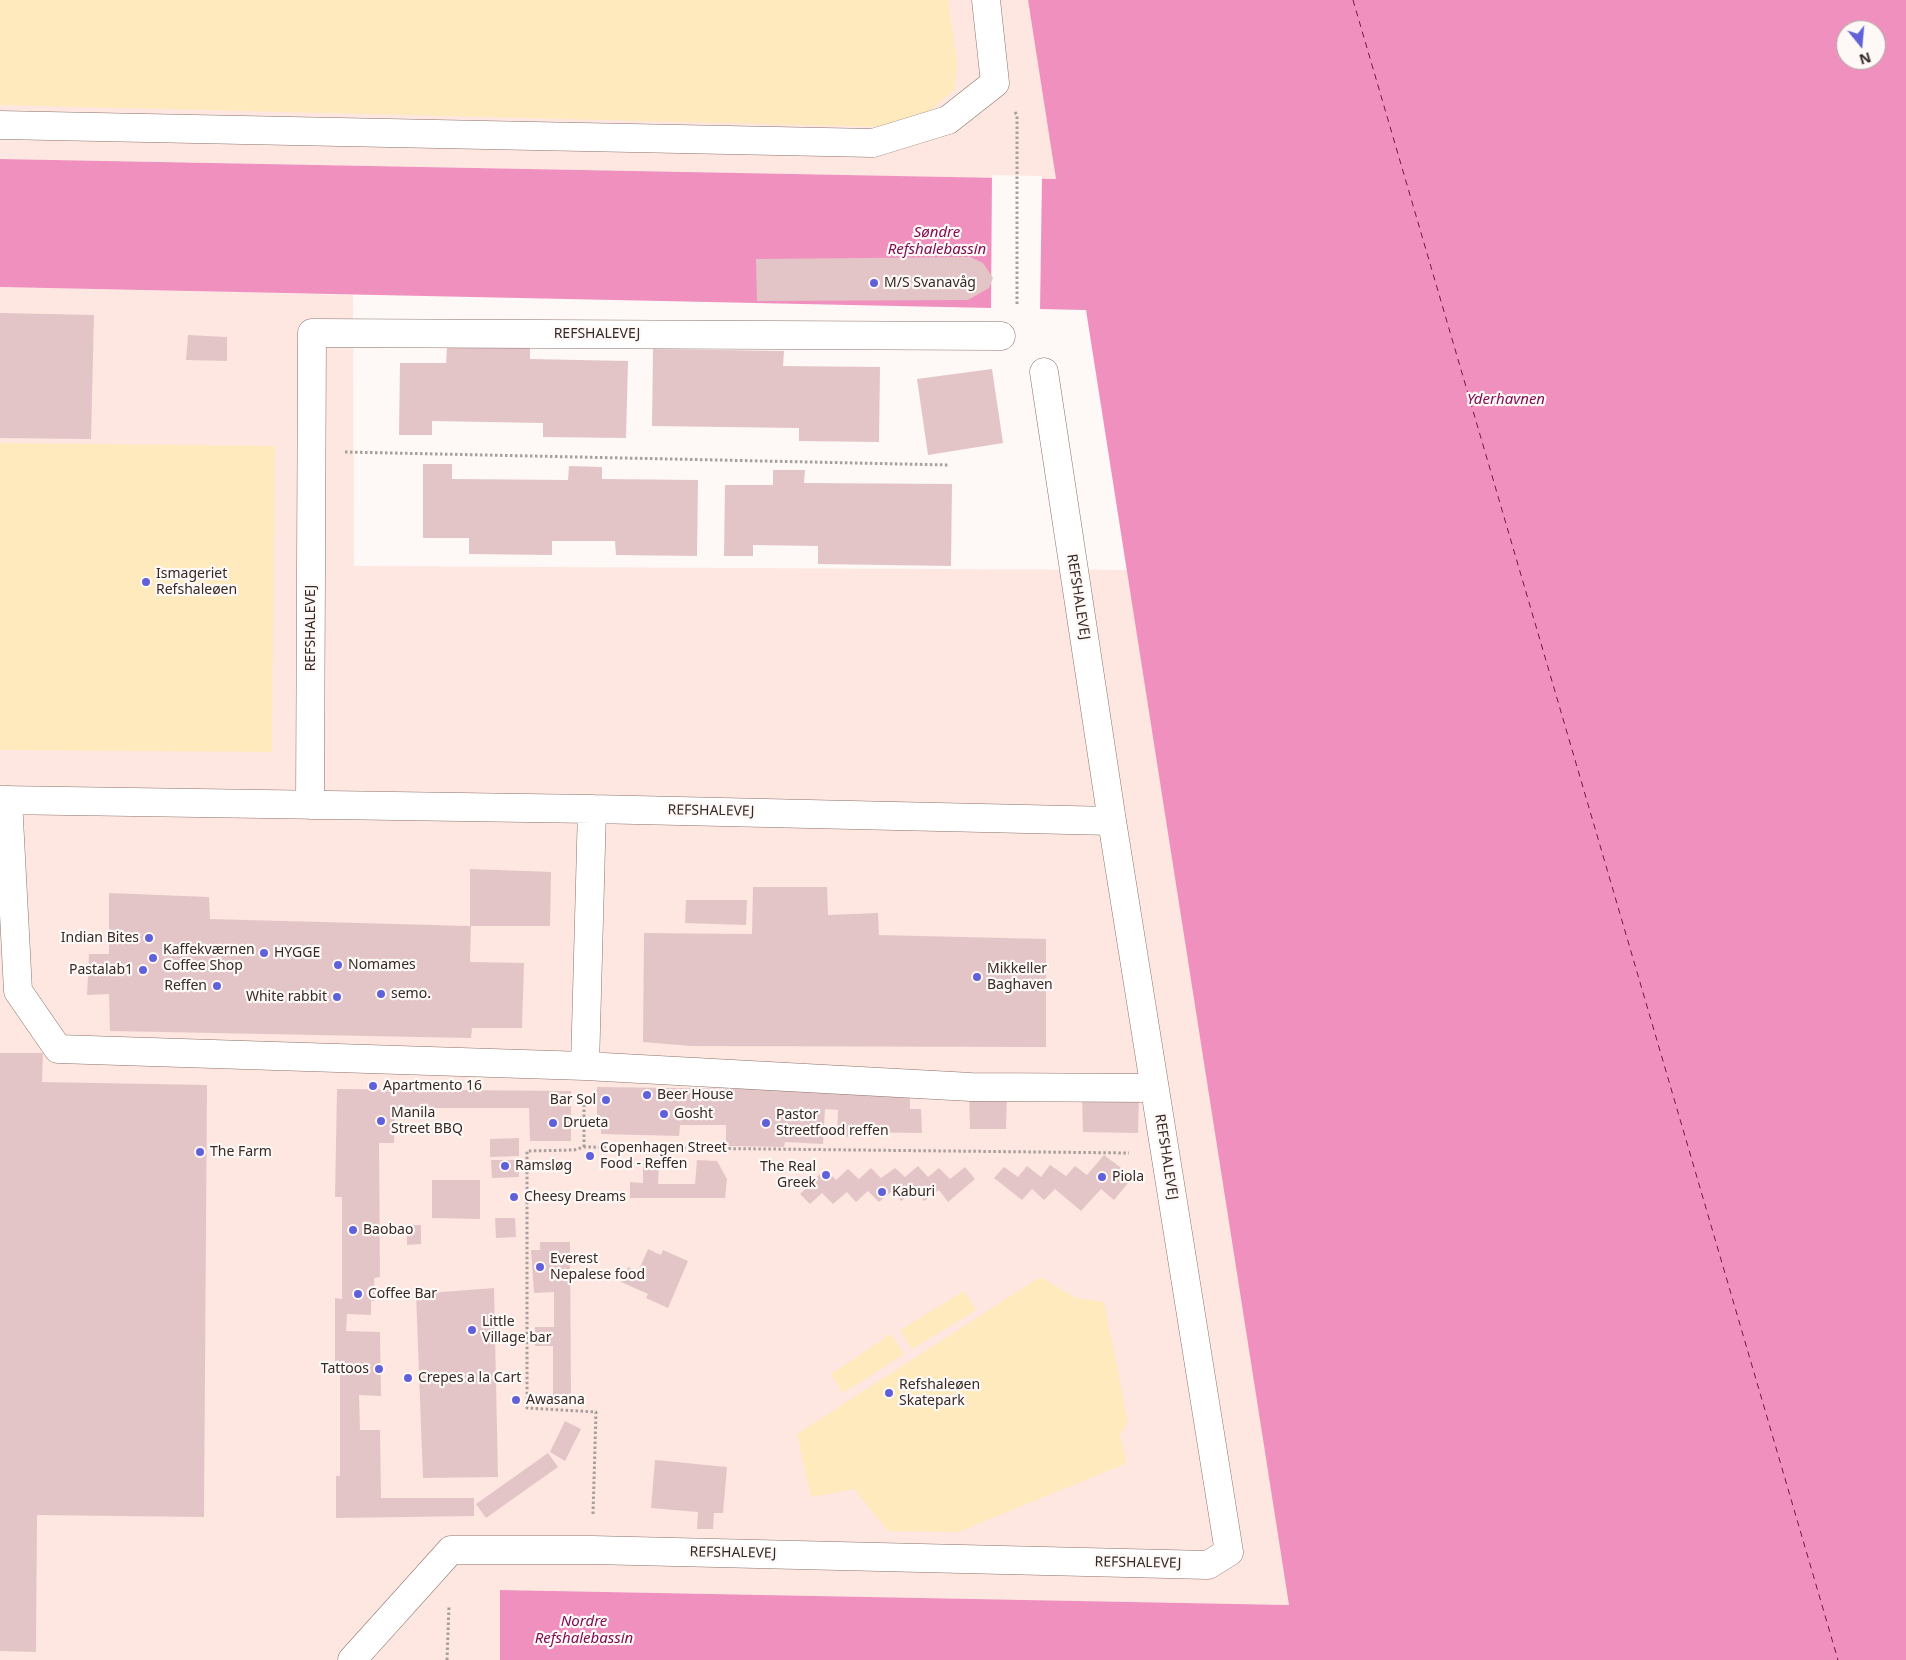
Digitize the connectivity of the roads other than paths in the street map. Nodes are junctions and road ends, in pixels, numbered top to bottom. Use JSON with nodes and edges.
{"nodes":[{"id":1,"x":986,"y":0,"type":"edge"},
{"id":2,"x":0,"y":125,"type":"edge"},
{"id":3,"x":1001,"y":336,"type":"dead end"},
{"id":4,"x":1044,"y":372,"type":"dead end"},
{"id":5,"x":4,"y":800,"type":"edge"},
{"id":6,"x":310,"y":805,"type":"junction"},
{"id":7,"x":592,"y":808,"type":"junction"},
{"id":8,"x":1112,"y":821,"type":"junction"},
{"id":9,"x":584,"y":1066,"type":"junction"},
{"id":10,"x":1154,"y":1088,"type":"junction"},
{"id":11,"x":352,"y":1660,"type":"edge"}],
"edges":[{"from":1,"to":2,"type":"lane"},
{"from":3,"to":6,"type":"lane","name":"REFSHALEVEJ"},
{"from":4,"to":8,"type":"lane","name":"REFSHALEVEJ"},
{"from":5,"to":6,"type":"lane","name":"REFSHALEVEJ"},
{"from":5,"to":9,"type":"lane"},
{"from":6,"to":7,"type":"lane","name":"REFSHALEVEJ"},
{"from":7,"to":8,"type":"lane","name":"REFSHALEVEJ"},
{"from":7,"to":9,"type":"lane"},
{"from":8,"to":10,"type":"lane","name":"REFSHALEVEJ"},
{"from":9,"to":10,"type":"lane"},
{"from":10,"to":11,"type":"lane","name":"REFSHALEVEJ"}]}
